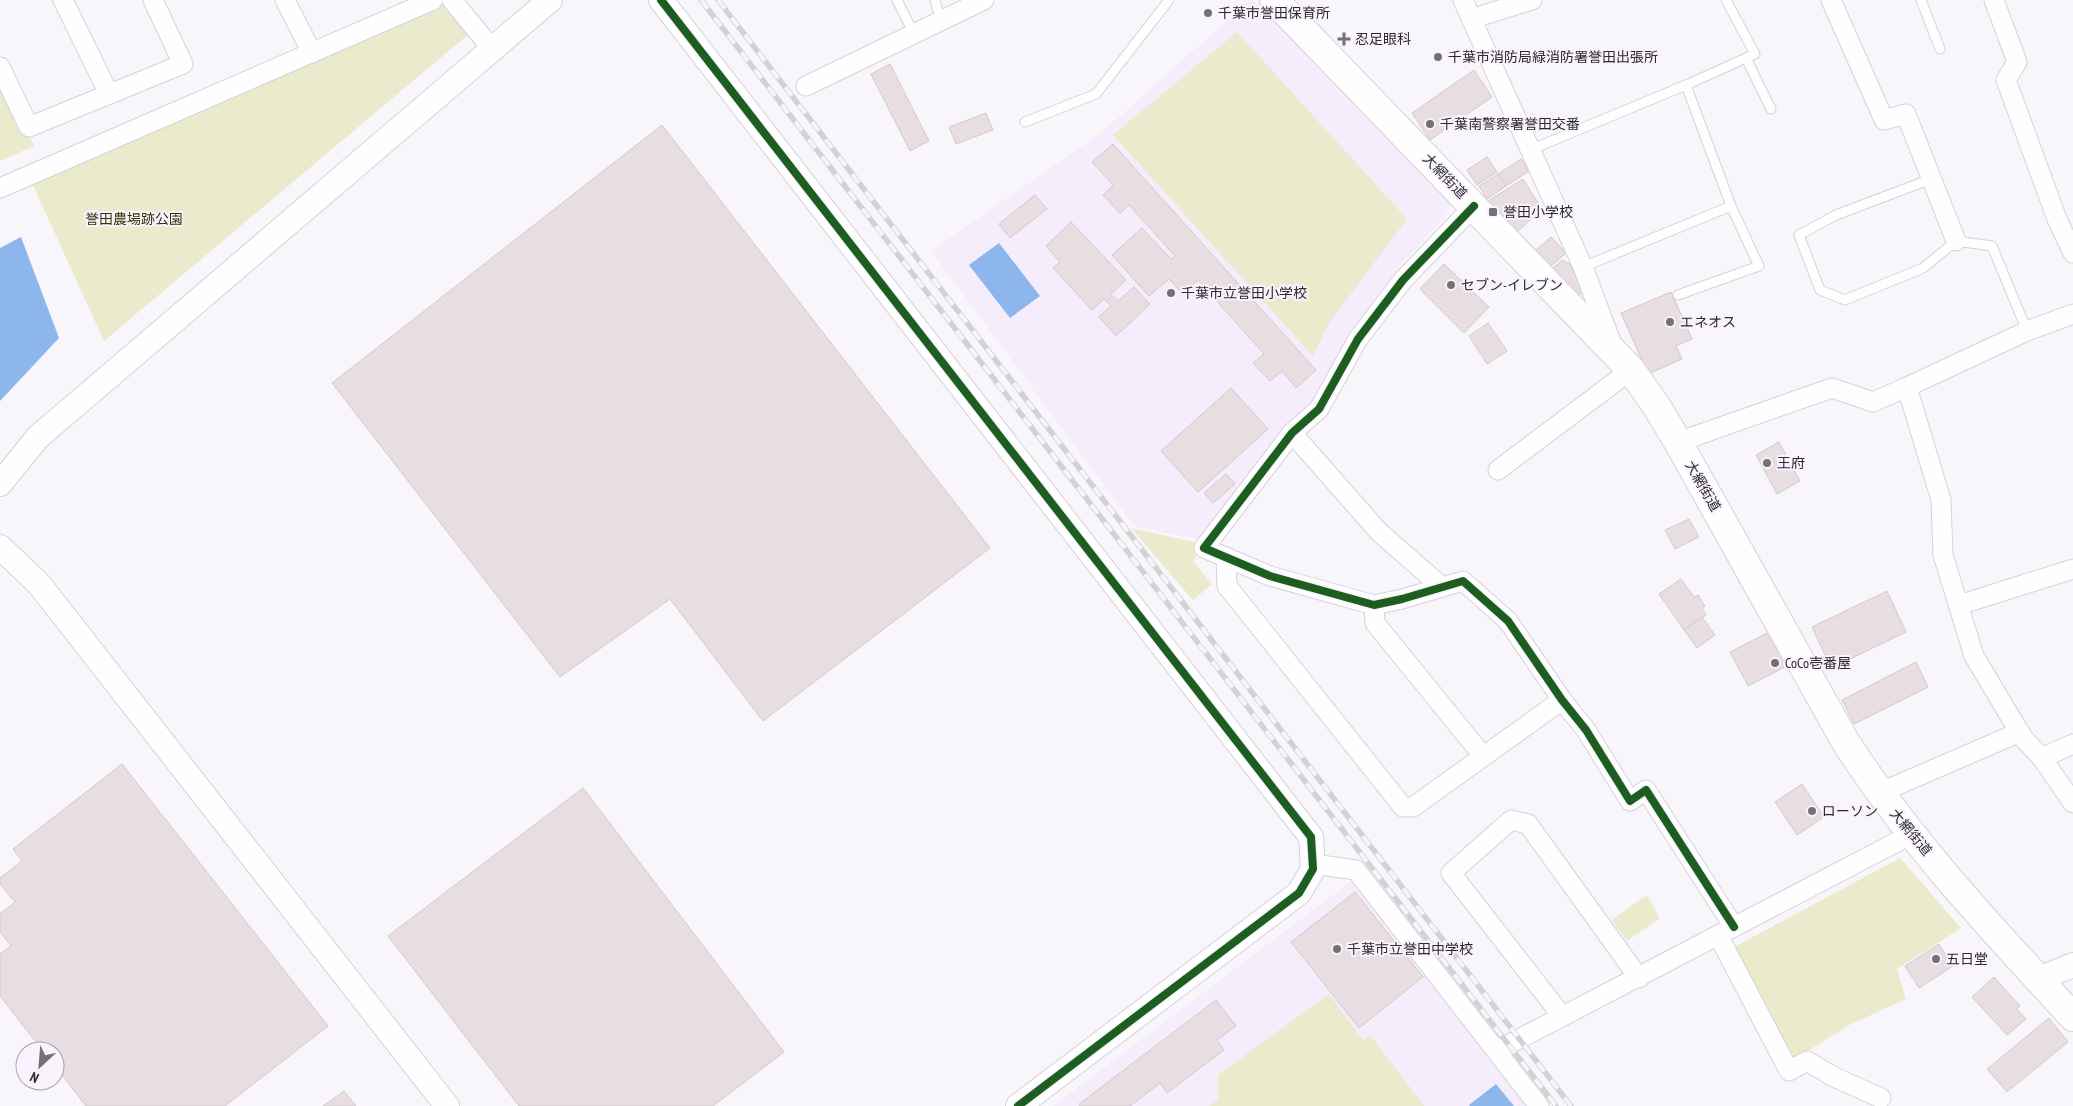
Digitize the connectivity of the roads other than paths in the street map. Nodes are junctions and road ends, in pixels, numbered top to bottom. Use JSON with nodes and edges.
{"nodes":[{"id":1,"x":63,"y":0,"type":"edge"},
{"id":2,"x":153,"y":0,"type":"edge"},
{"id":3,"x":285,"y":0,"type":"edge"},
{"id":4,"x":433,"y":0,"type":"edge"},
{"id":5,"x":452,"y":0,"type":"edge"},
{"id":6,"x":550,"y":0,"type":"edge"},
{"id":7,"x":660,"y":0,"type":"edge"},
{"id":8,"x":897,"y":0,"type":"edge"},
{"id":9,"x":935,"y":0,"type":"edge"},
{"id":10,"x":984,"y":0,"type":"edge"},
{"id":11,"x":1168,"y":0,"type":"edge"},
{"id":12,"x":1274,"y":0,"type":"edge"},
{"id":13,"x":1462,"y":0,"type":"edge"},
{"id":14,"x":1532,"y":0,"type":"edge"},
{"id":15,"x":1726,"y":0,"type":"edge"},
{"id":16,"x":1831,"y":0,"type":"edge"},
{"id":17,"x":1921,"y":0,"type":"edge"},
{"id":18,"x":1994,"y":0,"type":"edge"},
{"id":19,"x":1471,"y":19,"type":"junction"},
{"id":20,"x":941,"y":21,"type":"junction"},
{"id":21,"x":914,"y":34,"type":"junction"},
{"id":22,"x":1940,"y":49,"type":"dead end"},
{"id":23,"x":492,"y":50,"type":"junction"},
{"id":24,"x":312,"y":52,"type":"junction"},
{"id":25,"x":1746,"y":58,"type":"junction"},
{"id":26,"x":0,"y":67,"type":"edge"},
{"id":27,"x":1686,"y":85,"type":"junction"},
{"id":28,"x":806,"y":86,"type":"dead end"},
{"id":29,"x":109,"y":94,"type":"junction"},
{"id":30,"x":1771,"y":109,"type":"dead end"},
{"id":31,"x":1025,"y":122,"type":"dead end"},
{"id":32,"x":1530,"y":150,"type":"junction"},
{"id":33,"x":1931,"y":178,"type":"junction"},
{"id":34,"x":0,"y":188,"type":"edge"},
{"id":35,"x":1474,"y":206,"type":"junction"},
{"id":36,"x":1731,"y":206,"type":"junction"},
{"id":37,"x":1956,"y":241,"type":"junction"},
{"id":38,"x":2073,"y":253,"type":"edge"},
{"id":39,"x":1583,"y":266,"type":"junction"},
{"id":40,"x":1678,"y":295,"type":"dead end"},
{"id":41,"x":2073,"y":314,"type":"edge"},
{"id":42,"x":2027,"y":331,"type":"junction"},
{"id":43,"x":1622,"y":360,"type":"junction"},
{"id":44,"x":1908,"y":387,"type":"junction"},
{"id":45,"x":1292,"y":432,"type":"junction"},
{"id":46,"x":1678,"y":442,"type":"junction"},
{"id":47,"x":1498,"y":470,"type":"dead end"},
{"id":48,"x":0,"y":484,"type":"edge"},
{"id":49,"x":0,"y":547,"type":"edge"},
{"id":50,"x":1226,"y":557,"type":"junction"},
{"id":51,"x":2073,"y":569,"type":"edge"},
{"id":52,"x":1442,"y":587,"type":"junction"},
{"id":53,"x":1374,"y":604,"type":"junction"},
{"id":54,"x":1959,"y":605,"type":"junction"},
{"id":55,"x":1562,"y":700,"type":"junction"},
{"id":56,"x":2020,"y":732,"type":"junction"},
{"id":57,"x":2073,"y":744,"type":"edge"},
{"id":58,"x":1483,"y":756,"type":"junction"},
{"id":59,"x":2042,"y":758,"type":"junction"},
{"id":60,"x":1879,"y":794,"type":"junction"},
{"id":61,"x":2073,"y":803,"type":"edge"},
{"id":62,"x":1912,"y":834,"type":"junction"},
{"id":63,"x":1313,"y":864,"type":"junction"},
{"id":64,"x":1726,"y":931,"type":"junction"},
{"id":65,"x":2073,"y":965,"type":"edge"},
{"id":66,"x":1640,"y":978,"type":"junction"},
{"id":67,"x":2039,"y":980,"type":"junction"},
{"id":68,"x":1562,"y":1016,"type":"junction"},
{"id":69,"x":2073,"y":1017,"type":"edge"},
{"id":70,"x":1498,"y":1050,"type":"junction"},
{"id":71,"x":1880,"y":1098,"type":"dead end"},
{"id":72,"x":448,"y":1106,"type":"edge"},
{"id":73,"x":1018,"y":1106,"type":"edge"},
{"id":74,"x":1540,"y":1106,"type":"edge"}],
"edges":[{"from":1,"to":29,"type":"street"},
{"from":2,"to":29,"type":"street"},
{"from":3,"to":24,"type":"street"},
{"from":4,"to":24,"type":"street"},
{"from":5,"to":23,"type":"street"},
{"from":6,"to":23,"type":"street"},
{"from":7,"to":63,"type":"street"},
{"from":8,"to":21,"type":"lane"},
{"from":9,"to":20,"type":"lane"},
{"from":10,"to":20,"type":"street"},
{"from":11,"to":31,"type":"lane"},
{"from":12,"to":35,"type":"main road","name":"大網街道"},
{"from":13,"to":19,"type":"street"},
{"from":14,"to":19,"type":"street"},
{"from":15,"to":25,"type":"lane"},
{"from":16,"to":33,"type":"street"},
{"from":17,"to":22,"type":"lane"},
{"from":18,"to":38,"type":"street"},
{"from":19,"to":32,"type":"street"},
{"from":20,"to":21,"type":"street"},
{"from":21,"to":28,"type":"street"},
{"from":23,"to":48,"type":"street"},
{"from":24,"to":34,"type":"street"},
{"from":25,"to":27,"type":"lane"},
{"from":25,"to":30,"type":"lane"},
{"from":26,"to":29,"type":"street"},
{"from":27,"to":32,"type":"lane"},
{"from":27,"to":36,"type":"lane"},
{"from":32,"to":39,"type":"street"},
{"from":33,"to":37,"type":"street"},
{"from":33,"to":37,"type":"lane"},
{"from":35,"to":43,"type":"main road","name":"大網街道"},
{"from":35,"to":45,"type":"street"},
{"from":36,"to":39,"type":"lane"},
{"from":36,"to":40,"type":"lane"},
{"from":37,"to":42,"type":"lane"},
{"from":39,"to":43,"type":"street"},
{"from":41,"to":42,"type":"street"},
{"from":42,"to":44,"type":"street"},
{"from":43,"to":46,"type":"main road","name":"大網街道"},
{"from":43,"to":47,"type":"street"},
{"from":44,"to":46,"type":"street"},
{"from":44,"to":54,"type":"street"},
{"from":45,"to":50,"type":"street"},
{"from":45,"to":52,"type":"street"},
{"from":46,"to":60,"type":"main road","name":"大網街道"},
{"from":49,"to":72,"type":"street"},
{"from":50,"to":53,"type":"street"},
{"from":50,"to":58,"type":"street"},
{"from":51,"to":54,"type":"street"},
{"from":52,"to":53,"type":"street"},
{"from":52,"to":55,"type":"street"},
{"from":53,"to":58,"type":"street"},
{"from":54,"to":56,"type":"street"},
{"from":55,"to":58,"type":"street"},
{"from":55,"to":64,"type":"street"},
{"from":56,"to":59,"type":"street"},
{"from":56,"to":60,"type":"street"},
{"from":57,"to":59,"type":"street"},
{"from":59,"to":61,"type":"street"},
{"from":60,"to":62,"type":"main road","name":"大網街道"},
{"from":62,"to":64,"type":"street"},
{"from":62,"to":67,"type":"main road","name":"大網街道"},
{"from":63,"to":70,"type":"street"},
{"from":63,"to":73,"type":"street"},
{"from":64,"to":66,"type":"street"},
{"from":64,"to":71,"type":"street"},
{"from":65,"to":67,"type":"street"},
{"from":66,"to":68,"type":"street"},
{"from":66,"to":68,"type":"street"},
{"from":67,"to":69,"type":"main road","name":"大網街道"},
{"from":68,"to":70,"type":"street"},
{"from":70,"to":74,"type":"street"}]}
